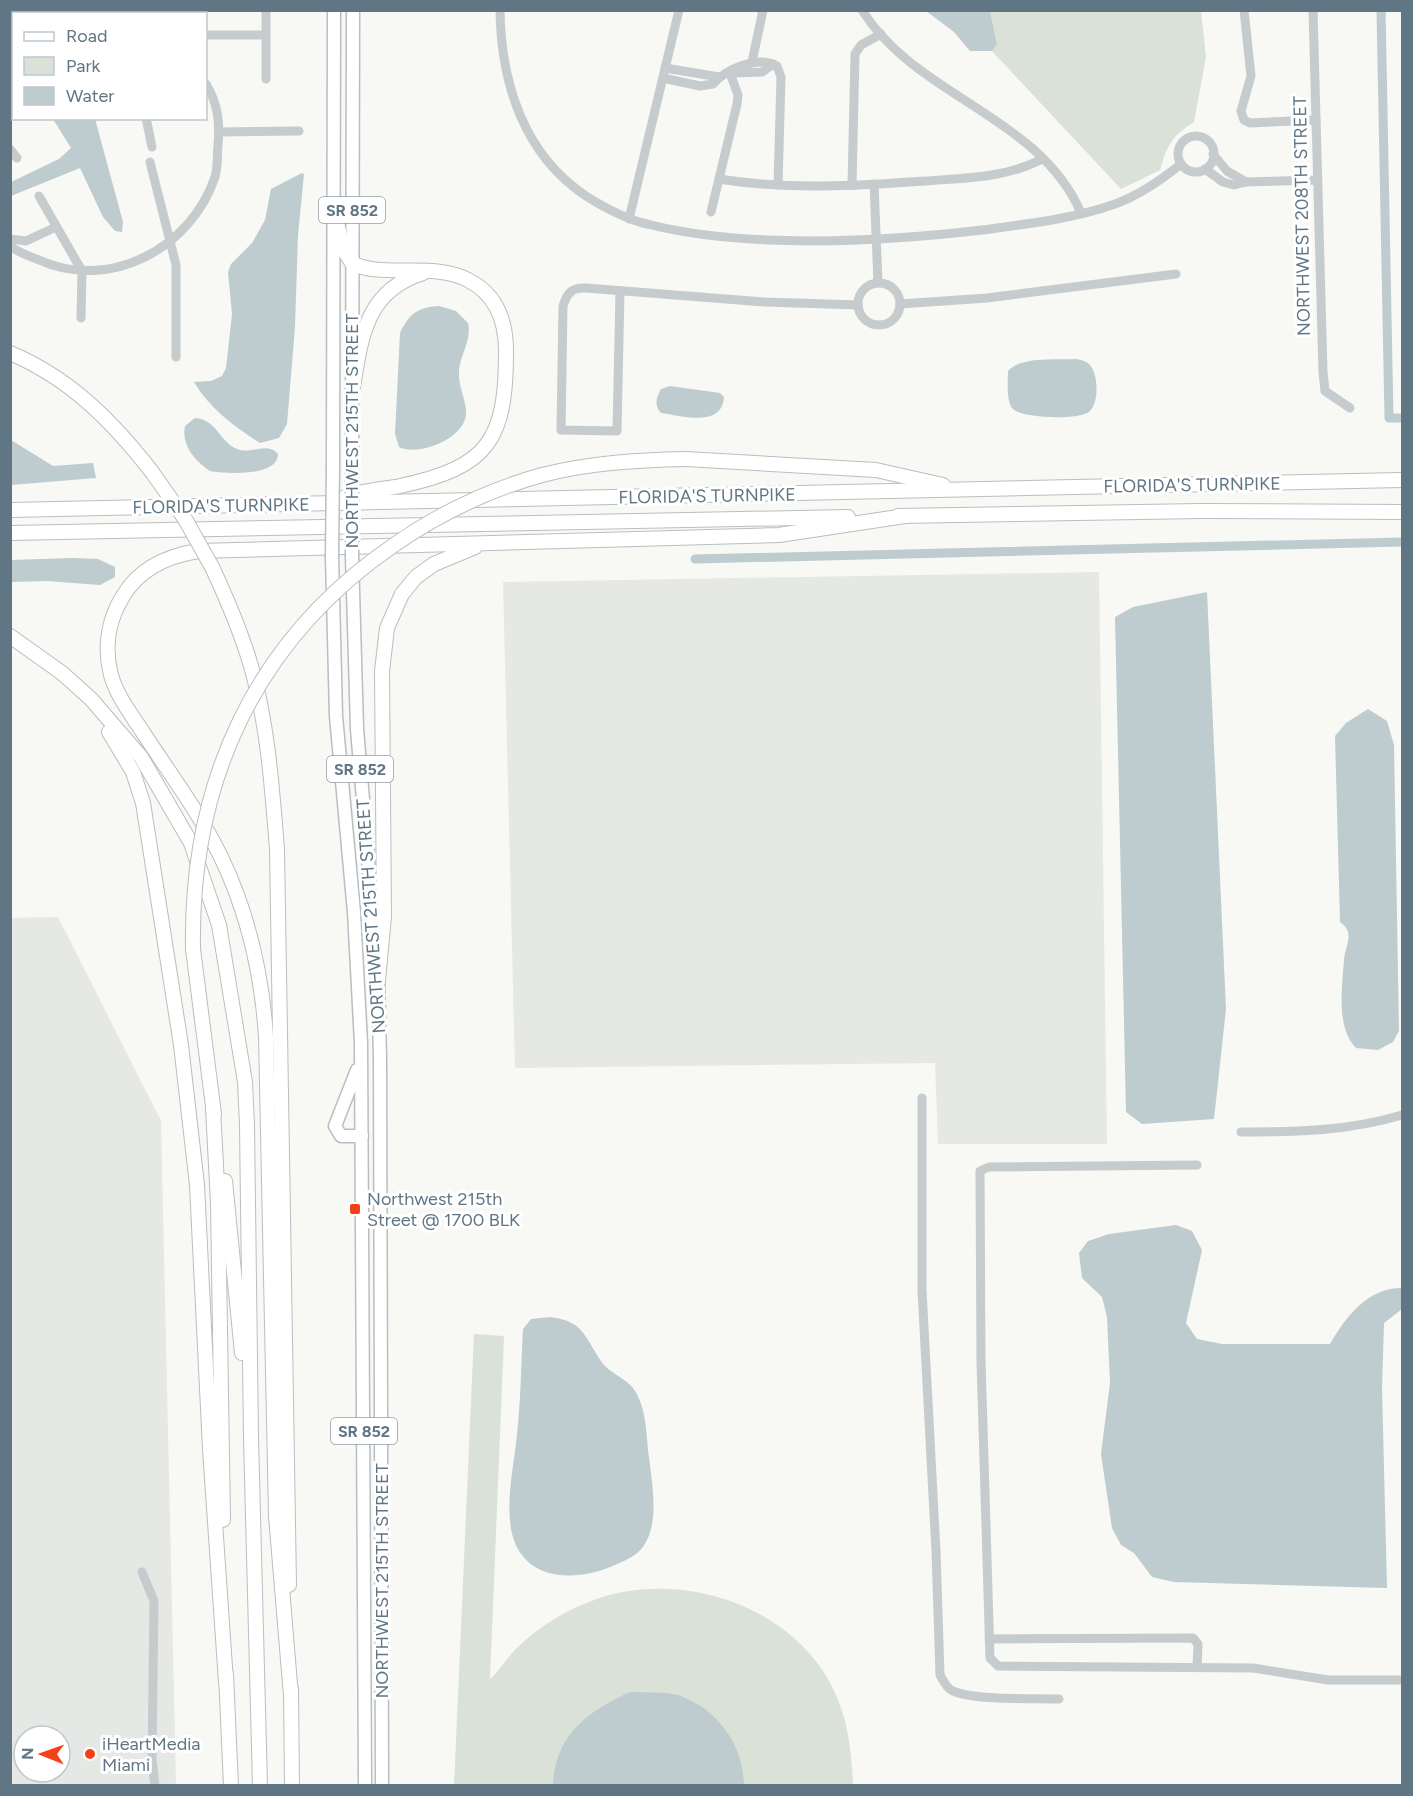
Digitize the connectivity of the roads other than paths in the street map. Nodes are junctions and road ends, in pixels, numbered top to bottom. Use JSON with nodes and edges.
{"nodes":[{"id":1,"x":266,"y":10,"type":"edge"},
{"id":2,"x":334,"y":10,"type":"edge"},
{"id":3,"x":353,"y":10,"type":"edge"},
{"id":4,"x":500,"y":10,"type":"edge"},
{"id":5,"x":679,"y":10,"type":"edge"},
{"id":6,"x":763,"y":10,"type":"edge"},
{"id":7,"x":862,"y":10,"type":"edge"},
{"id":8,"x":1244,"y":10,"type":"edge"},
{"id":9,"x":1313,"y":10,"type":"edge"},
{"id":10,"x":881,"y":34,"type":"junction"},
{"id":11,"x":266,"y":35,"type":"junction"},
{"id":12,"x":207,"y":36,"type":"edge"},
{"id":13,"x":752,"y":63,"type":"junction"},
{"id":14,"x":773,"y":64,"type":"junction"},
{"id":15,"x":664,"y":73,"type":"junction"},
{"id":16,"x":730,"y":74,"type":"junction"},
{"id":17,"x":266,"y":79,"type":"dead end"},
{"id":18,"x":207,"y":88,"type":"edge"},
{"id":19,"x":146,"y":120,"type":"edge"},
{"id":20,"x":1316,"y":120,"type":"junction"},
{"id":21,"x":299,"y":131,"type":"dead end"},
{"id":22,"x":219,"y":132,"type":"junction"},
{"id":23,"x":152,"y":147,"type":"dead end"},
{"id":24,"x":10,"y":149,"type":"edge"},
{"id":25,"x":1213,"y":154,"type":"junction"},
{"id":26,"x":17,"y":158,"type":"dead end"},
{"id":27,"x":1042,"y":159,"type":"junction"},
{"id":28,"x":150,"y":162,"type":"dead end"},
{"id":29,"x":1181,"y":164,"type":"junction"},
{"id":30,"x":1205,"y":169,"type":"junction"},
{"id":31,"x":718,"y":179,"type":"junction"},
{"id":32,"x":1318,"y":180,"type":"junction"},
{"id":33,"x":1246,"y":182,"type":"junction"},
{"id":34,"x":874,"y":184,"type":"junction"},
{"id":35,"x":778,"y":185,"type":"junction"},
{"id":36,"x":852,"y":185,"type":"junction"},
{"id":37,"x":39,"y":196,"type":"dead end"},
{"id":38,"x":333,"y":201,"type":"junction"},
{"id":39,"x":711,"y":212,"type":"dead end"},
{"id":40,"x":1081,"y":213,"type":"junction"},
{"id":41,"x":629,"y":219,"type":"junction"},
{"id":42,"x":56,"y":227,"type":"junction"},
{"id":43,"x":876,"y":238,"type":"junction"},
{"id":44,"x":10,"y":239,"type":"edge"},
{"id":45,"x":172,"y":242,"type":"junction"},
{"id":46,"x":10,"y":246,"type":"edge"},
{"id":47,"x":352,"y":263,"type":"junction"},
{"id":48,"x":82,"y":271,"type":"junction"},
{"id":49,"x":427,"y":271,"type":"junction"},
{"id":50,"x":1176,"y":274,"type":"dead end"},
{"id":51,"x":878,"y":283,"type":"junction"},
{"id":52,"x":620,"y":291,"type":"junction"},
{"id":53,"x":900,"y":304,"type":"junction"},
{"id":54,"x":858,"y":305,"type":"junction"},
{"id":55,"x":81,"y":318,"type":"dead end"},
{"id":56,"x":10,"y":353,"type":"edge"},
{"id":57,"x":176,"y":357,"type":"dead end"},
{"id":58,"x":352,"y":393,"type":"junction"},
{"id":59,"x":1350,"y":408,"type":"dead end"},
{"id":60,"x":1402,"y":480,"type":"edge"},
{"id":61,"x":966,"y":489,"type":"junction"},
{"id":62,"x":330,"y":504,"type":"junction"},
{"id":63,"x":10,"y":510,"type":"edge"},
{"id":64,"x":1402,"y":512,"type":"edge"},
{"id":65,"x":905,"y":516,"type":"junction"},
{"id":66,"x":10,"y":533,"type":"edge"},
{"id":67,"x":485,"y":543,"type":"junction"},
{"id":68,"x":10,"y":636,"type":"edge"},
{"id":69,"x":10,"y":641,"type":"edge"},
{"id":70,"x":378,"y":981,"type":"junction"},
{"id":71,"x":361,"y":1061,"type":"junction"},
{"id":72,"x":922,"y":1098,"type":"dead end"},
{"id":73,"x":213,"y":1108,"type":"junction"},
{"id":74,"x":1402,"y":1115,"type":"edge"},
{"id":75,"x":1241,"y":1132,"type":"dead end"},
{"id":76,"x":362,"y":1136,"type":"junction"},
{"id":77,"x":1197,"y":1165,"type":"dead end"},
{"id":78,"x":251,"y":1438,"type":"junction"},
{"id":79,"x":142,"y":1572,"type":"dead end"},
{"id":80,"x":989,"y":1639,"type":"junction"},
{"id":81,"x":1197,"y":1667,"type":"junction"},
{"id":82,"x":1402,"y":1680,"type":"edge"},
{"id":83,"x":226,"y":1682,"type":"junction"},
{"id":84,"x":291,"y":1696,"type":"junction"},
{"id":85,"x":1059,"y":1699,"type":"dead end"},
{"id":86,"x":155,"y":1785,"type":"edge"},
{"id":87,"x":231,"y":1785,"type":"edge"},
{"id":88,"x":260,"y":1785,"type":"edge"},
{"id":89,"x":292,"y":1785,"type":"edge"},
{"id":90,"x":366,"y":1785,"type":"edge"},
{"id":91,"x":382,"y":1785,"type":"edge"}],
"edges":[{"from":1,"to":11,"type":"street"},
{"from":2,"to":38,"type":"main road","name":"NORTHWEST 215TH STREET","number":"SR 852"},
{"from":3,"to":47,"type":"main road","name":"NORTHWEST 215TH STREET","number":"SR 852"},
{"from":4,"to":41,"type":"street"},
{"from":5,"to":15,"type":"street"},
{"from":6,"to":13,"type":"street"},
{"from":7,"to":10,"type":"street"},
{"from":8,"to":20,"type":"street"},
{"from":9,"to":20,"type":"street","name":"NORTHWEST 208TH STREET"},
{"from":10,"to":27,"type":"street"},
{"from":10,"to":36,"type":"street"},
{"from":11,"to":12,"type":"street"},
{"from":11,"to":17,"type":"street"},
{"from":13,"to":14,"type":"street"},
{"from":13,"to":16,"type":"street"},
{"from":14,"to":16,"type":"street"},
{"from":14,"to":35,"type":"street"},
{"from":15,"to":16,"type":"street"},
{"from":15,"to":41,"type":"street"},
{"from":16,"to":31,"type":"street"},
{"from":18,"to":22,"type":"street"},
{"from":19,"to":23,"type":"street"},
{"from":20,"to":32,"type":"street","name":"NORTHWEST 208TH STREET"},
{"from":21,"to":22,"type":"street"},
{"from":22,"to":45,"type":"street"},
{"from":24,"to":26,"type":"street"},
{"from":25,"to":29,"type":"street"},
{"from":25,"to":30,"type":"street"},
{"from":25,"to":33,"type":"street"},
{"from":27,"to":34,"type":"street"},
{"from":27,"to":40,"type":"street"},
{"from":28,"to":45,"type":"street"},
{"from":29,"to":30,"type":"street"},
{"from":29,"to":40,"type":"street"},
{"from":30,"to":33,"type":"street"},
{"from":31,"to":35,"type":"street"},
{"from":31,"to":39,"type":"street"},
{"from":32,"to":33,"type":"street"},
{"from":32,"to":59,"type":"street","name":"NORTHWEST 208TH STREET"},
{"from":34,"to":36,"type":"street"},
{"from":34,"to":43,"type":"street"},
{"from":35,"to":36,"type":"street"},
{"from":37,"to":42,"type":"street"},
{"from":38,"to":47,"type":"highway"},
{"from":38,"to":71,"type":"main road","name":"NORTHWEST 215TH STREET","number":"SR 852","bridge":true},
{"from":40,"to":43,"type":"street"},
{"from":41,"to":43,"type":"street"},
{"from":42,"to":44,"type":"street"},
{"from":42,"to":48,"type":"street"},
{"from":43,"to":51,"type":"street"},
{"from":45,"to":48,"type":"street"},
{"from":45,"to":57,"type":"street"},
{"from":46,"to":48,"type":"street"},
{"from":47,"to":49,"type":"highway"},
{"from":47,"to":58,"type":"main road","name":"NORTHWEST 215TH STREET","number":"SR 852"},
{"from":48,"to":55,"type":"street"},
{"from":49,"to":58,"type":"highway"},
{"from":49,"to":62,"type":"highway"},
{"from":50,"to":53,"type":"street"},
{"from":51,"to":53,"type":"street"},
{"from":51,"to":54,"type":"street"},
{"from":52,"to":52,"type":"street"},
{"from":52,"to":54,"type":"street"},
{"from":53,"to":54,"type":"street"},
{"from":56,"to":84,"type":"highway","bridge":true},
{"from":58,"to":70,"type":"main road","name":"NORTHWEST 215TH STREET","number":"SR 852","bridge":true},
{"from":60,"to":61,"type":"highway","name":"FLORIDA'S TURNPIKE"},
{"from":61,"to":62,"type":"highway","name":"FLORIDA'S TURNPIKE"},
{"from":61,"to":73,"type":"highway","bridge":true},
{"from":62,"to":63,"type":"highway","name":"FLORIDA'S TURNPIKE"},
{"from":64,"to":65,"type":"highway","name":"FLORIDA'S TURNPIKE"},
{"from":65,"to":66,"type":"highway","name":"FLORIDA'S TURNPIKE"},
{"from":65,"to":67,"type":"highway"},
{"from":67,"to":70,"type":"highway"},
{"from":67,"to":84,"type":"highway"},
{"from":68,"to":78,"type":"highway"},
{"from":69,"to":83,"type":"highway"},
{"from":70,"to":91,"type":"main road","name":"NORTHWEST 215TH STREET","number":"SR 852"},
{"from":71,"to":76,"type":"main road","name":"NORTHWEST 215TH STREET","number":"SR 852"},
{"from":71,"to":76,"type":"main road"},
{"from":72,"to":85,"type":"street"},
{"from":73,"to":78,"type":"highway"},
{"from":73,"to":83,"type":"highway"},
{"from":74,"to":75,"type":"street"},
{"from":76,"to":90,"type":"main road","name":"NORTHWEST 215TH STREET","number":"SR 852"},
{"from":77,"to":80,"type":"street"},
{"from":78,"to":88,"type":"highway"},
{"from":79,"to":86,"type":"street"},
{"from":80,"to":81,"type":"street"},
{"from":80,"to":81,"type":"street"},
{"from":81,"to":82,"type":"street"},
{"from":83,"to":87,"type":"highway"},
{"from":84,"to":89,"type":"highway"}]}
